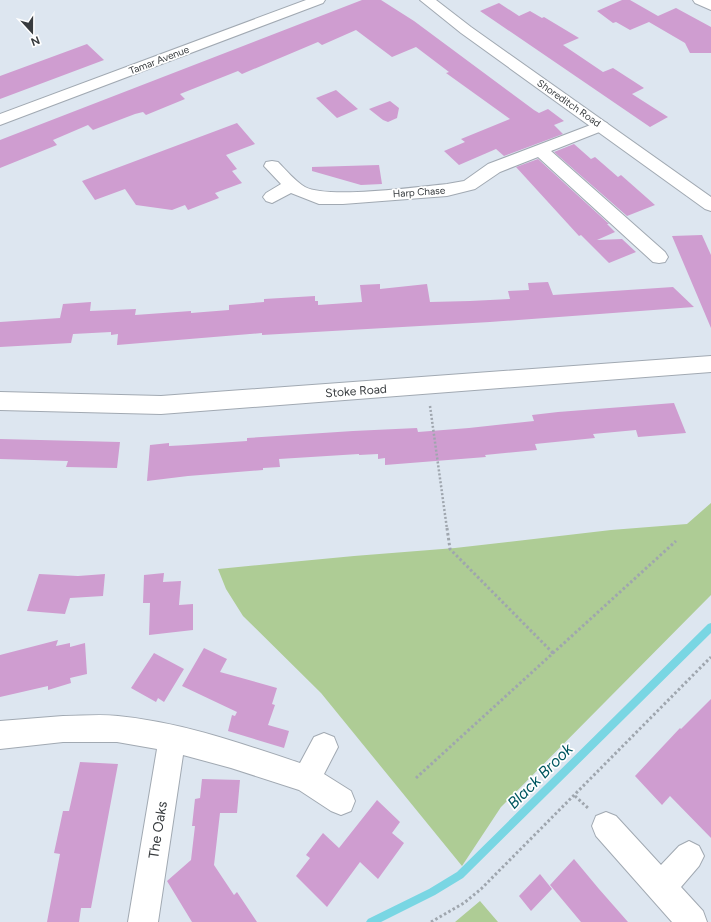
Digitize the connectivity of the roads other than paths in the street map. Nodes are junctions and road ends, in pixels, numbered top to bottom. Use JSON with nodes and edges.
{"nodes":[{"id":1,"x":318,"y":0,"type":"edge"},
{"id":2,"x":428,"y":0,"type":"edge"},
{"id":3,"x":700,"y":0,"type":"edge"},
{"id":4,"x":711,"y":6,"type":"edge"},
{"id":5,"x":0,"y":120,"type":"edge"},
{"id":6,"x":601,"y":126,"type":"junction"},
{"id":7,"x":540,"y":150,"type":"junction"},
{"id":8,"x":272,"y":166,"type":"dead end"},
{"id":9,"x":292,"y":185,"type":"junction"},
{"id":10,"x":272,"y":197,"type":"dead end"},
{"id":11,"x":711,"y":204,"type":"edge"},
{"id":12,"x":651,"y":225,"type":"dead end"},
{"id":13,"x":633,"y":233,"type":"junction"},
{"id":14,"x":659,"y":257,"type":"dead end"},
{"id":15,"x":711,"y":364,"type":"edge"},
{"id":16,"x":0,"y":401,"type":"edge"},
{"id":17,"x":0,"y":735,"type":"edge"},
{"id":18,"x":172,"y":738,"type":"junction"},
{"id":19,"x":324,"y":747,"type":"dead end"},
{"id":20,"x":306,"y":779,"type":"junction"},
{"id":21,"x":341,"y":801,"type":"dead end"},
{"id":22,"x":606,"y":826,"type":"dead end"},
{"id":23,"x":689,"y":856,"type":"dead end"},
{"id":24,"x":662,"y":887,"type":"junction"},
{"id":25,"x":143,"y":922,"type":"edge"},
{"id":26,"x":692,"y":922,"type":"edge"}],
"edges":[{"from":1,"to":5,"type":"street","name":"Tamar Avenue"},
{"from":2,"to":6,"type":"street","name":"Shoreditch Road"},
{"from":3,"to":4,"type":"street"},
{"from":6,"to":7,"type":"street","name":"Harp Chase"},
{"from":6,"to":11,"type":"street","name":"Shoreditch Road"},
{"from":7,"to":9,"type":"street","name":"Harp Chase"},
{"from":7,"to":13,"type":"street"},
{"from":8,"to":9,"type":"street","name":"Harp Chase"},
{"from":9,"to":10,"type":"street"},
{"from":12,"to":13,"type":"street"},
{"from":13,"to":14,"type":"street"},
{"from":15,"to":16,"type":"street","name":"Stoke Road"},
{"from":17,"to":18,"type":"street"},
{"from":18,"to":20,"type":"street"},
{"from":18,"to":25,"type":"street","name":"The Oaks"},
{"from":19,"to":20,"type":"street"},
{"from":20,"to":21,"type":"street"},
{"from":22,"to":24,"type":"street"},
{"from":23,"to":24,"type":"street"},
{"from":24,"to":26,"type":"street"}]}
